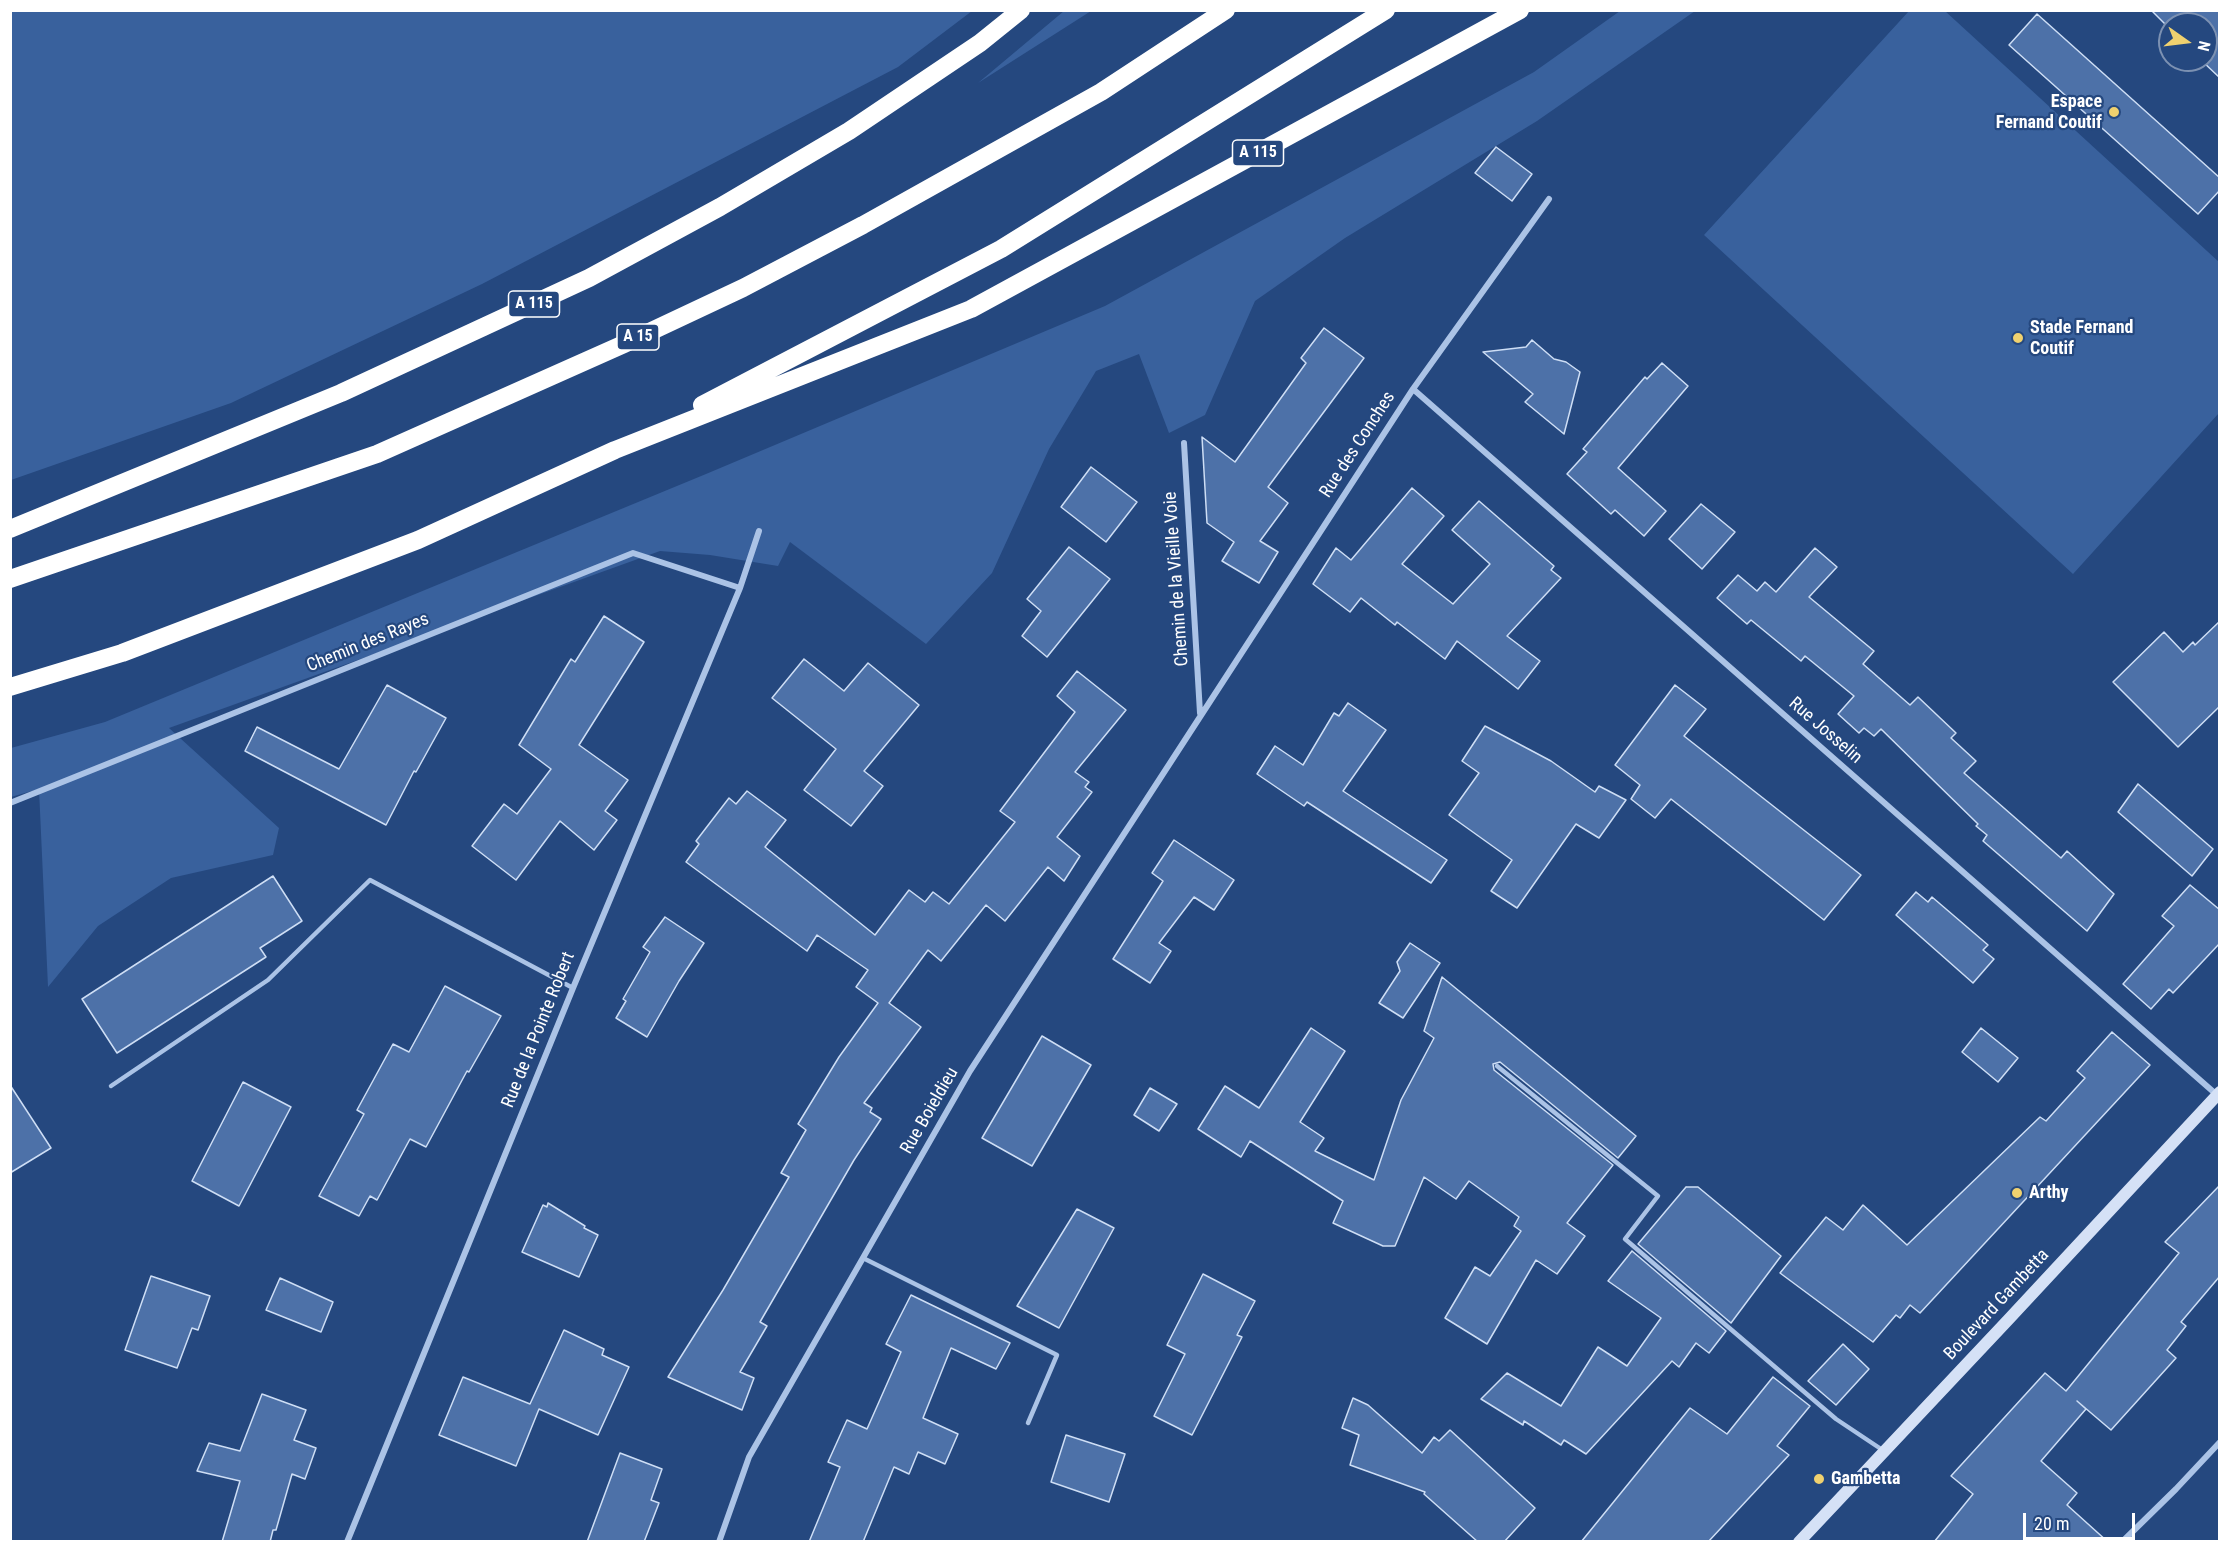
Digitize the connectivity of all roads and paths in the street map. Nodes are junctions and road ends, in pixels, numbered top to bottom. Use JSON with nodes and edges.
{"nodes":[{"id":1,"x":1021,"y":10,"type":"edge"},
{"id":2,"x":1226,"y":10,"type":"edge"},
{"id":3,"x":1386,"y":10,"type":"edge"},
{"id":4,"x":1520,"y":10,"type":"edge"},
{"id":5,"x":1549,"y":199,"type":"dead end"},
{"id":6,"x":1413,"y":389,"type":"junction"},
{"id":7,"x":1184,"y":443,"type":"dead end"},
{"id":8,"x":615,"y":450,"type":"junction"},
{"id":9,"x":10,"y":529,"type":"edge"},
{"id":10,"x":759,"y":531,"type":"dead end"},
{"id":11,"x":10,"y":579,"type":"edge"},
{"id":12,"x":740,"y":588,"type":"junction"},
{"id":13,"x":10,"y":687,"type":"edge"},
{"id":14,"x":1200,"y":713,"type":"junction"},
{"id":15,"x":10,"y":803,"type":"edge"},
{"id":16,"x":573,"y":988,"type":"junction"},
{"id":17,"x":1497,"y":1066,"type":"dead end"},
{"id":18,"x":111,"y":1086,"type":"dead end"},
{"id":19,"x":2218,"y":1094,"type":"edge"},
{"id":20,"x":862,"y":1258,"type":"junction"},
{"id":21,"x":1028,"y":1423,"type":"dead end"},
{"id":22,"x":2220,"y":1442,"type":"edge"},
{"id":23,"x":1884,"y":1451,"type":"junction"},
{"id":24,"x":347,"y":1542,"type":"edge"},
{"id":25,"x":719,"y":1542,"type":"edge"},
{"id":26,"x":1799,"y":1542,"type":"edge"},
{"id":27,"x":2122,"y":1542,"type":"edge"}],
"edges":[{"from":1,"to":9,"type":"highway","number":"A 115"},
{"from":2,"to":11,"type":"highway","number":"A 15"},
{"from":3,"to":8,"type":"highway"},
{"from":4,"to":8,"type":"highway","number":"A 115"},
{"from":5,"to":6,"type":"street","name":"Rue des Conches"},
{"from":6,"to":14,"type":"street","name":"Rue des Conches"},
{"from":6,"to":19,"type":"street","name":"Rue Josselin"},
{"from":7,"to":14,"type":"street","name":"Chemin de la Vieille Voie"},
{"from":8,"to":13,"type":"highway"},
{"from":10,"to":12,"type":"street","name":"Rue de la Pointe Robert"},
{"from":12,"to":15,"type":"street","name":"Chemin des Rayes"},
{"from":12,"to":16,"type":"street","name":"Rue de la Pointe Robert"},
{"from":14,"to":20,"type":"street","name":"Rue Boieldieu"},
{"from":16,"to":18,"type":"lane"},
{"from":16,"to":24,"type":"street","name":"Rue de la Pointe Robert"},
{"from":17,"to":23,"type":"lane"},
{"from":19,"to":23,"type":"main road","name":"Boulevard Gambetta"},
{"from":20,"to":21,"type":"lane"},
{"from":20,"to":25,"type":"street","name":"Rue Boieldieu"},
{"from":22,"to":27,"type":"street"},
{"from":23,"to":26,"type":"main road","name":"Boulevard Gambetta"}]}
